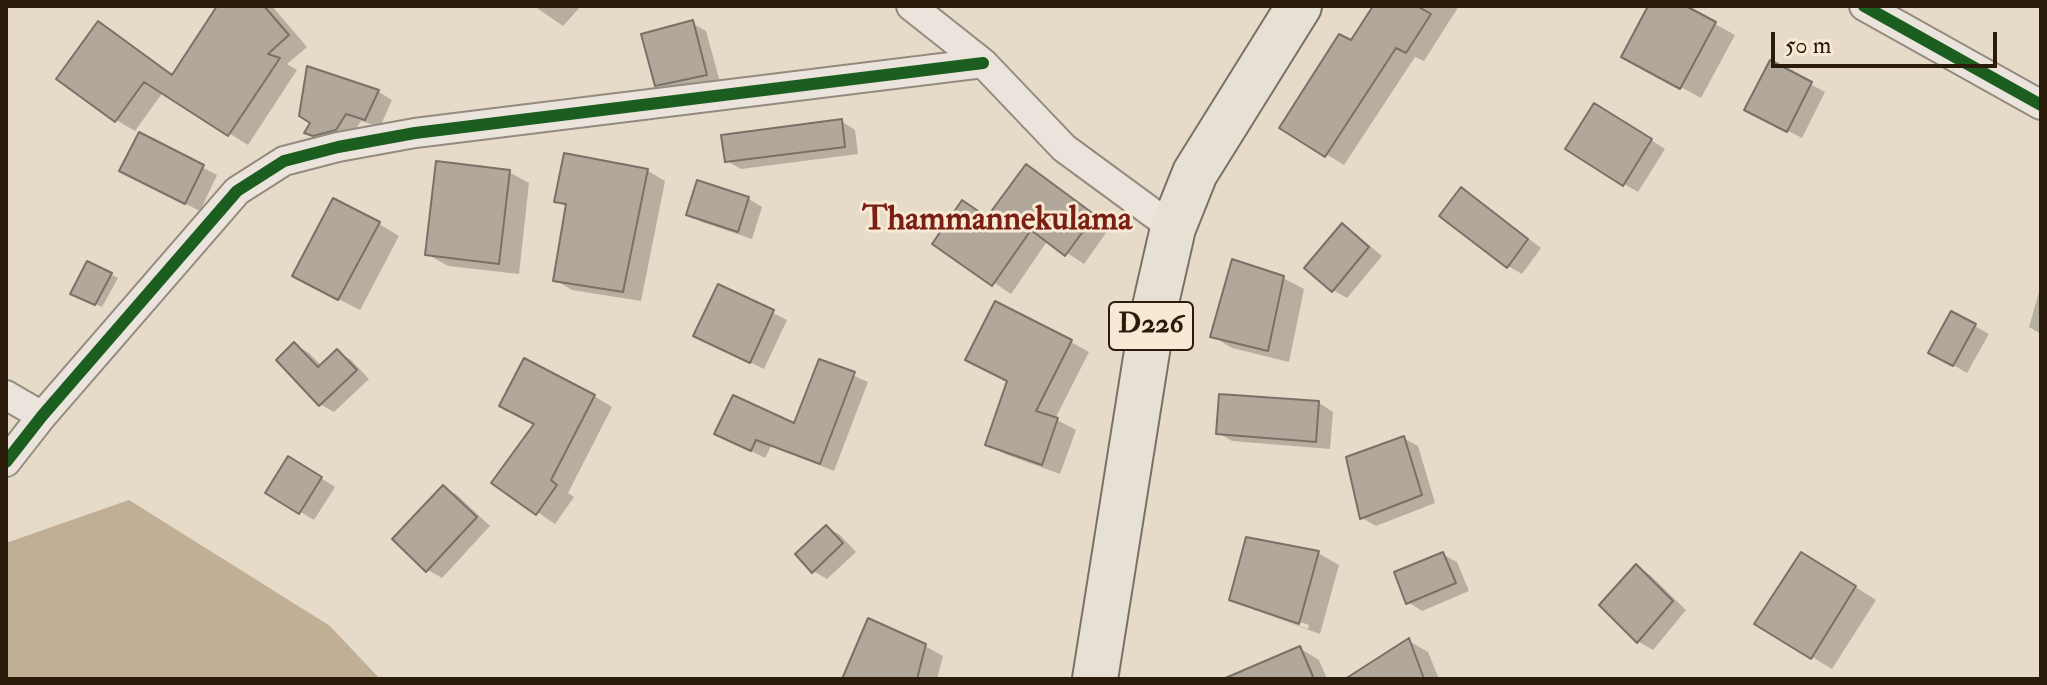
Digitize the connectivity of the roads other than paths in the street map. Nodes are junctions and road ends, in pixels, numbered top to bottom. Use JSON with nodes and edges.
{"nodes":[{"id":1,"x":911,"y":6,"type":"edge"},
{"id":2,"x":1299,"y":6,"type":"edge"},
{"id":3,"x":1864,"y":6,"type":"edge"},
{"id":4,"x":983,"y":63,"type":"junction"},
{"id":5,"x":2041,"y":105,"type":"edge"},
{"id":6,"x":1173,"y":228,"type":"junction"},
{"id":7,"x":6,"y":395,"type":"edge"},
{"id":8,"x":42,"y":416,"type":"junction"},
{"id":9,"x":6,"y":462,"type":"edge"},
{"id":10,"x":1095,"y":679,"type":"edge"}],
"edges":[{"from":1,"to":4,"type":"street"},
{"from":2,"to":6,"type":"main road","number":"D226"},
{"from":3,"to":5,"type":"street"},
{"from":4,"to":6,"type":"street"},
{"from":4,"to":8,"type":"street"},
{"from":6,"to":10,"type":"main road","number":"D226"},
{"from":7,"to":8,"type":"street"},
{"from":8,"to":9,"type":"street"}]}
